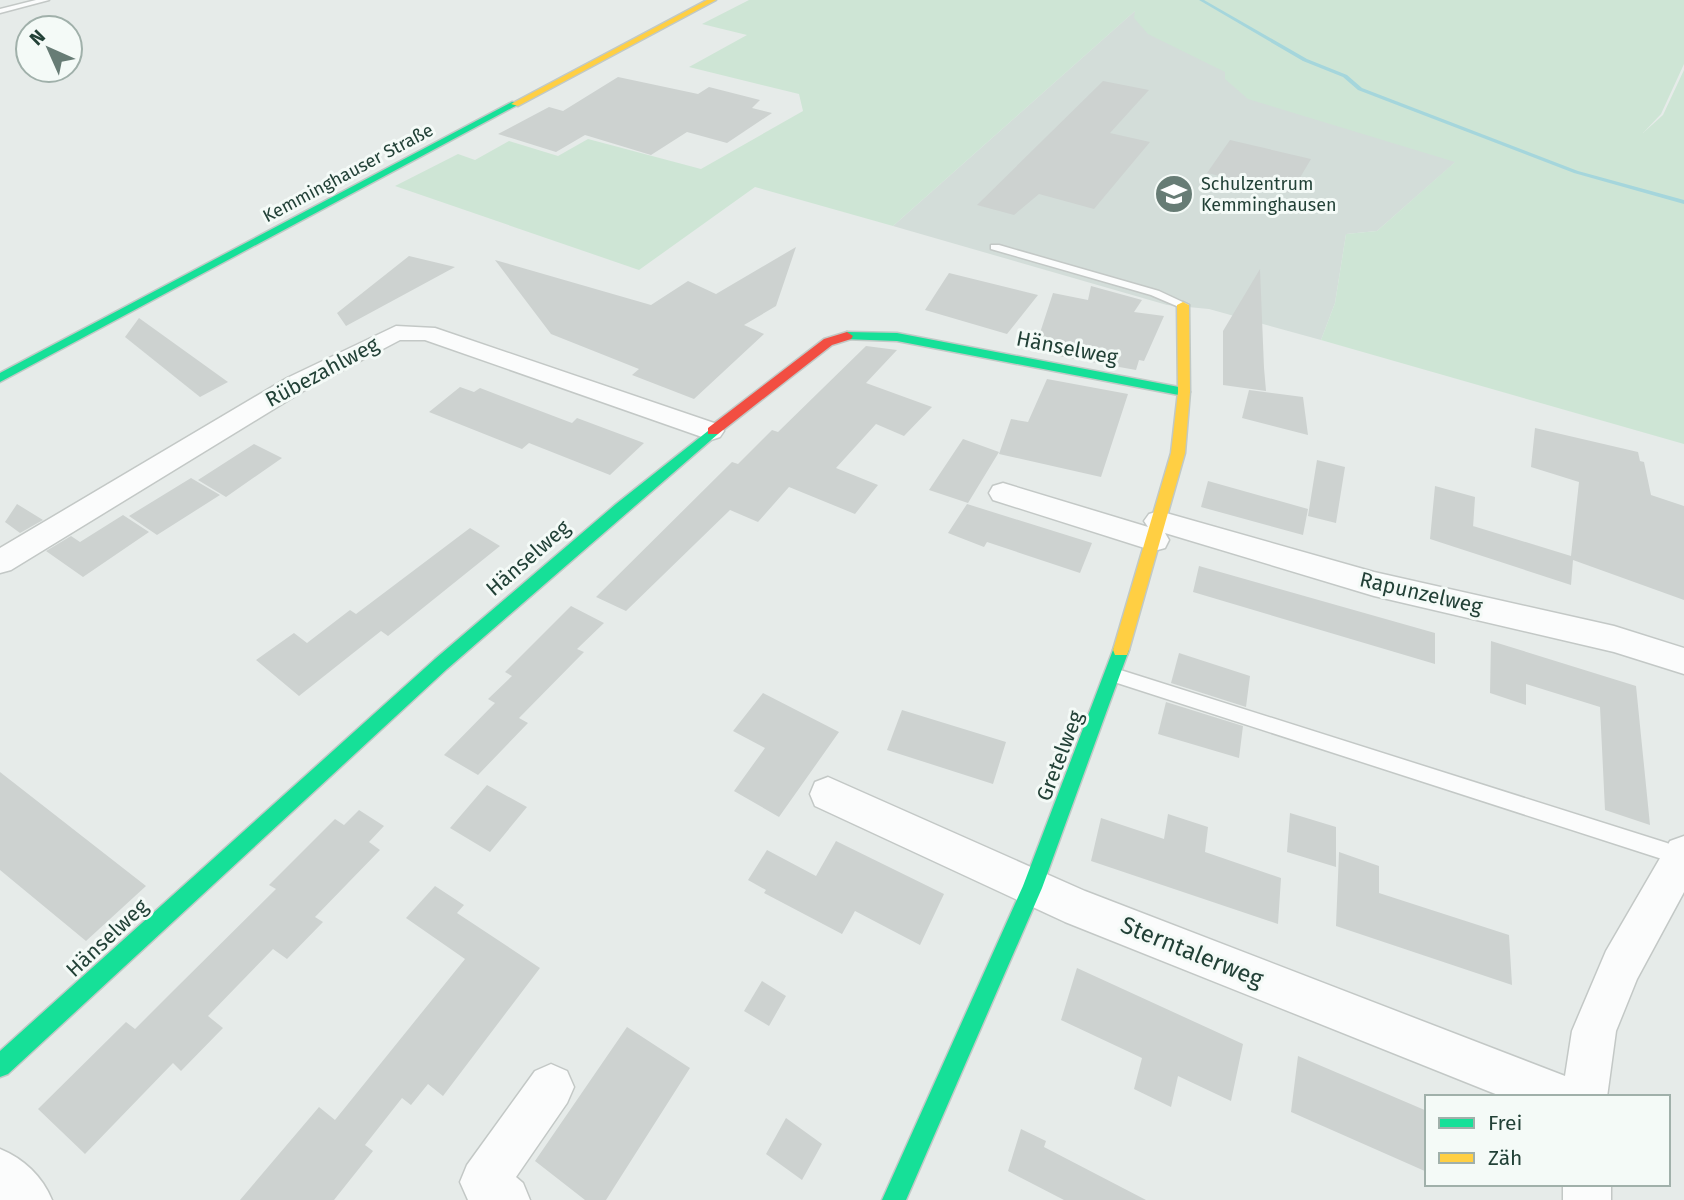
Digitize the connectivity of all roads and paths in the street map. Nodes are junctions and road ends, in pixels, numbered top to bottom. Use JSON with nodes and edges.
{"nodes":[{"id":1,"x":45,"y":0,"type":"edge"},
{"id":2,"x":712,"y":0,"type":"edge"},
{"id":3,"x":0,"y":11,"type":"edge"},
{"id":4,"x":995,"y":247,"type":"dead end"},
{"id":5,"x":1183,"y":305,"type":"joint"},
{"id":6,"x":0,"y":378,"type":"edge"},
{"id":7,"x":1184,"y":392,"type":"junction"},
{"id":8,"x":711,"y":431,"type":"junction"},
{"id":9,"x":1003,"y":493,"type":"dead end"},
{"id":10,"x":1156,"y":531,"type":"junction"},
{"id":11,"x":0,"y":562,"type":"edge"},
{"id":12,"x":1684,"y":661,"type":"edge"},
{"id":13,"x":1114,"y":675,"type":"junction"},
{"id":14,"x":828,"y":793,"type":"dead end"},
{"id":15,"x":1683,"y":857,"type":"edge"},
{"id":16,"x":1032,"y":888,"type":"junction"},
{"id":17,"x":0,"y":1066,"type":"edge"},
{"id":18,"x":551,"y":1087,"type":"dead end"},
{"id":19,"x":1556,"y":1095,"type":"edge"},
{"id":20,"x":1584,"y":1095,"type":"edge"},
{"id":21,"x":0,"y":1172,"type":"edge"},
{"id":22,"x":28,"y":1200,"type":"edge"},
{"id":23,"x":506,"y":1200,"type":"edge"},
{"id":24,"x":894,"y":1200,"type":"edge"}],
"edges":[{"from":1,"to":3,"type":"lane"},
{"from":2,"to":6,"type":"street","name":"Kemminghauser Straße"},
{"from":4,"to":5,"type":"lane"},
{"from":5,"to":7,"type":"street","name":"Gretelweg"},
{"from":7,"to":8,"type":"street","name":"Hänselweg"},
{"from":7,"to":10,"type":"street","name":"Gretelweg"},
{"from":8,"to":11,"type":"street","name":"Rübezahlweg"},
{"from":8,"to":17,"type":"street","name":"Hänselweg"},
{"from":9,"to":10,"type":"street","name":"Rapunzelweg"},
{"from":10,"to":12,"type":"street","name":"Rapunzelweg"},
{"from":10,"to":13,"type":"street","name":"Gretelweg"},
{"from":13,"to":15,"type":"lane"},
{"from":13,"to":16,"type":"street","name":"Gretelweg"},
{"from":14,"to":16,"type":"street","name":"Sterntalerweg"},
{"from":15,"to":20,"type":"street"},
{"from":16,"to":19,"type":"street","name":"Sterntalerweg"},
{"from":16,"to":24,"type":"street","name":"Gretelweg"},
{"from":18,"to":23,"type":"street"},
{"from":21,"to":22,"type":"street"}]}
